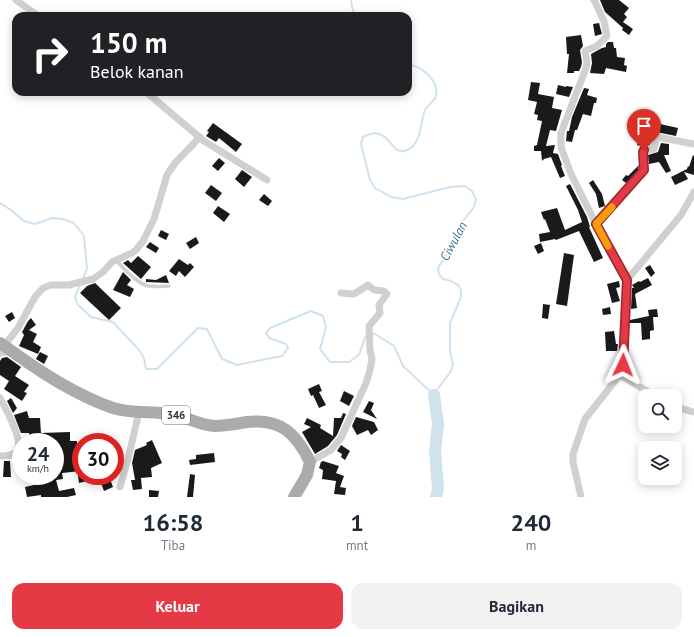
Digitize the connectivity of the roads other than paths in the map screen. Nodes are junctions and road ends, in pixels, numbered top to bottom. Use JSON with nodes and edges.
{"nodes":[{"id":1,"x":16,"y":0,"type":"edge"},
{"id":2,"x":594,"y":0,"type":"edge"},
{"id":3,"x":32,"y":12,"type":"edge"},
{"id":4,"x":151,"y":96,"type":"edge"},
{"id":5,"x":200,"y":137,"type":"junction"},
{"id":6,"x":694,"y":144,"type":"edge"},
{"id":7,"x":267,"y":180,"type":"dead end"},
{"id":8,"x":694,"y":192,"type":"edge"},
{"id":9,"x":596,"y":224,"type":"junction"},
{"id":10,"x":116,"y":260,"type":"junction"},
{"id":11,"x":627,"y":280,"type":"junction"},
{"id":12,"x":169,"y":286,"type":"dead end"},
{"id":13,"x":341,"y":293,"type":"dead end"},
{"id":14,"x":4,"y":348,"type":"edge"},
{"id":15,"x":620,"y":375,"type":"junction"},
{"id":16,"x":643,"y":389,"type":"edge"},
{"id":17,"x":0,"y":398,"type":"edge"},
{"id":18,"x":682,"y":409,"type":"edge"},
{"id":19,"x":139,"y":412,"type":"junction"},
{"id":20,"x":694,"y":412,"type":"edge"},
{"id":21,"x":0,"y":456,"type":"edge"},
{"id":22,"x":310,"y":462,"type":"junction"},
{"id":23,"x":120,"y":487,"type":"dead end"},
{"id":24,"x":294,"y":497,"type":"edge"},
{"id":25,"x":581,"y":497,"type":"edge"}],
"edges":[{"from":1,"to":3,"type":"street"},
{"from":2,"to":9,"type":"street"},
{"from":4,"to":5,"type":"street"},
{"from":5,"to":7,"type":"street"},
{"from":5,"to":10,"type":"street"},
{"from":6,"to":9,"type":"street"},
{"from":8,"to":11,"type":"street"},
{"from":9,"to":11,"type":"street"},
{"from":10,"to":12,"type":"lane"},
{"from":10,"to":14,"type":"street"},
{"from":11,"to":15,"type":"street"},
{"from":13,"to":22,"type":"street"},
{"from":14,"to":19,"type":"main road","number":"346"},
{"from":15,"to":16,"type":"street"},
{"from":15,"to":25,"type":"street"},
{"from":17,"to":21,"type":"street"},
{"from":18,"to":20,"type":"street"},
{"from":19,"to":22,"type":"main road","number":"346"},
{"from":19,"to":23,"type":"street"},
{"from":22,"to":24,"type":"main road"}]}
